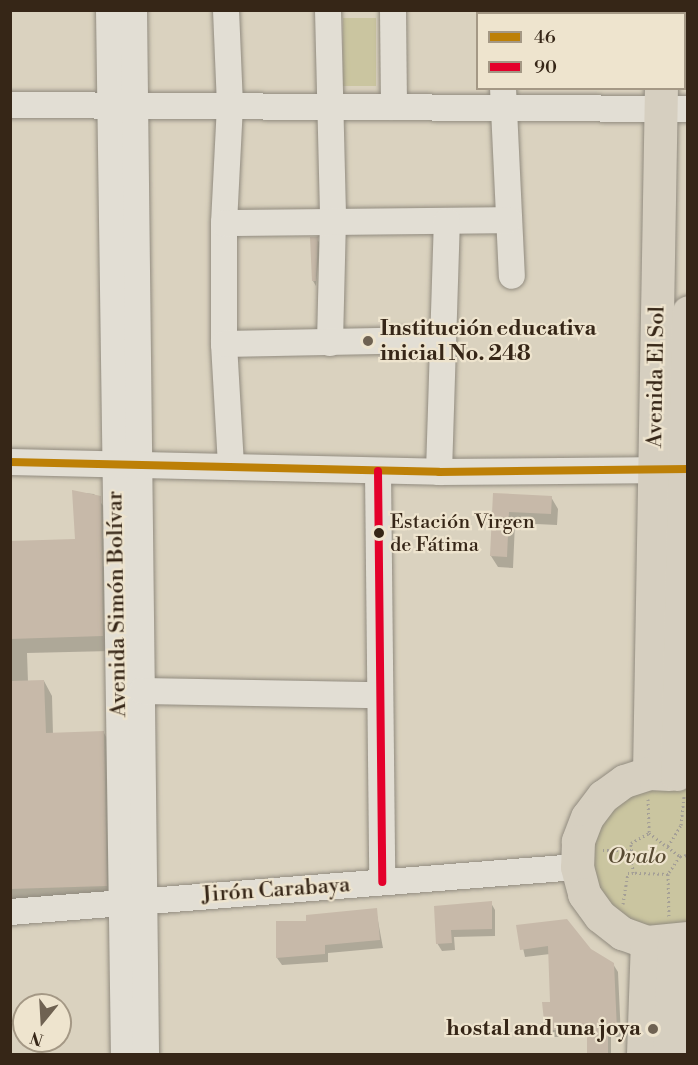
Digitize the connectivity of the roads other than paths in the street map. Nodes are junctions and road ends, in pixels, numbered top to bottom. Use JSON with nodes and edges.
{"nodes":[{"id":1,"x":110,"y":10,"type":"edge"},
{"id":2,"x":134,"y":10,"type":"edge"},
{"id":3,"x":226,"y":10,"type":"edge"},
{"id":4,"x":328,"y":10,"type":"edge"},
{"id":5,"x":393,"y":10,"type":"edge"},
{"id":6,"x":503,"y":99,"type":"edge"},
{"id":7,"x":670,"y":102,"type":"edge"},
{"id":8,"x":10,"y":105,"type":"edge"},
{"id":9,"x":230,"y":105,"type":"junction"},
{"id":10,"x":328,"y":105,"type":"junction"},
{"id":11,"x":121,"y":106,"type":"junction"},
{"id":12,"x":394,"y":106,"type":"junction"},
{"id":13,"x":333,"y":219,"type":"junction"},
{"id":14,"x":509,"y":220,"type":"junction"},
{"id":15,"x":447,"y":221,"type":"junction"},
{"id":16,"x":224,"y":223,"type":"junction"},
{"id":17,"x":512,"y":276,"type":"dead end"},
{"id":18,"x":687,"y":312,"type":"edge"},
{"id":19,"x":442,"y":340,"type":"junction"},
{"id":20,"x":330,"y":343,"type":"junction"},
{"id":21,"x":224,"y":344,"type":"junction"},
{"id":22,"x":686,"y":396,"type":"edge"},
{"id":23,"x":10,"y":462,"type":"edge"},
{"id":24,"x":115,"y":464,"type":"junction"},
{"id":25,"x":140,"y":465,"type":"junction"},
{"id":26,"x":231,"y":467,"type":"junction"},
{"id":27,"x":675,"y":470,"type":"edge"},
{"id":28,"x":378,"y":471,"type":"junction"},
{"id":29,"x":439,"y":472,"type":"junction"},
{"id":30,"x":142,"y":691,"type":"junction"},
{"id":31,"x":380,"y":695,"type":"junction"},
{"id":32,"x":670,"y":781,"type":"edge"},
{"id":33,"x":587,"y":859,"type":"junction"},
{"id":34,"x":382,"y":882,"type":"junction"},
{"id":35,"x":133,"y":901,"type":"junction"},
{"id":36,"x":10,"y":912,"type":"edge"},
{"id":37,"x":669,"y":937,"type":"edge"},
{"id":38,"x":124,"y":1054,"type":"edge"},
{"id":39,"x":146,"y":1054,"type":"edge"},
{"id":40,"x":643,"y":1054,"type":"edge"},
{"id":41,"x":669,"y":1054,"type":"edge"}],
"edges":[{"from":1,"to":11,"type":"street","name":"Avenida Simón Bolívar"},
{"from":2,"to":11,"type":"street","name":"Avenida Simón Bolívar"},
{"from":3,"to":9,"type":"street"},
{"from":4,"to":10,"type":"street"},
{"from":5,"to":12,"type":"street"},
{"from":6,"to":7,"type":"street"},
{"from":6,"to":12,"type":"street"},
{"from":6,"to":14,"type":"street"},
{"from":7,"to":27,"type":"main road","name":"Avenida El Sol"},
{"from":8,"to":11,"type":"street"},
{"from":9,"to":10,"type":"street"},
{"from":9,"to":11,"type":"street"},
{"from":9,"to":16,"type":"street"},
{"from":10,"to":12,"type":"street"},
{"from":10,"to":13,"type":"street"},
{"from":11,"to":24,"type":"street","name":"Avenida Simón Bolívar"},
{"from":11,"to":25,"type":"street","name":"Avenida Simón Bolívar"},
{"from":13,"to":15,"type":"street"},
{"from":13,"to":16,"type":"street"},
{"from":13,"to":20,"type":"street"},
{"from":14,"to":15,"type":"street"},
{"from":14,"to":17,"type":"street"},
{"from":15,"to":19,"type":"street"},
{"from":16,"to":21,"type":"street"},
{"from":18,"to":22,"type":"main road","name":"Avenida El Sol"},
{"from":19,"to":20,"type":"street"},
{"from":19,"to":29,"type":"street"},
{"from":20,"to":21,"type":"street"},
{"from":21,"to":26,"type":"street"},
{"from":22,"to":27,"type":"main road","name":"Avenida El Sol"},
{"from":23,"to":24,"type":"street"},
{"from":24,"to":25,"type":"street"},
{"from":24,"to":35,"type":"street","name":"Avenida Simón Bolívar"},
{"from":25,"to":26,"type":"street"},
{"from":25,"to":30,"type":"street","name":"Avenida Simón Bolívar"},
{"from":26,"to":28,"type":"street"},
{"from":27,"to":29,"type":"street"},
{"from":27,"to":32,"type":"main road","name":"Avenida El Sol"},
{"from":28,"to":29,"type":"street"},
{"from":28,"to":31,"type":"street"},
{"from":30,"to":31,"type":"street"},
{"from":30,"to":35,"type":"street","name":"Avenida Simón Bolívar"},
{"from":31,"to":34,"type":"street"},
{"from":32,"to":33,"type":"main road"},
{"from":33,"to":34,"type":"street","name":"Jirón Carabaya"},
{"from":33,"to":37,"type":"main road"},
{"from":34,"to":35,"type":"street","name":"Jirón Carabaya"},
{"from":35,"to":36,"type":"street","name":"Jirón Carabaya"},
{"from":35,"to":38,"type":"street","name":"Avenida Simón Bolívar"},
{"from":35,"to":39,"type":"street","name":"Avenida Simón Bolívar"},
{"from":37,"to":40,"type":"main road"},
{"from":37,"to":41,"type":"main road"}]}
